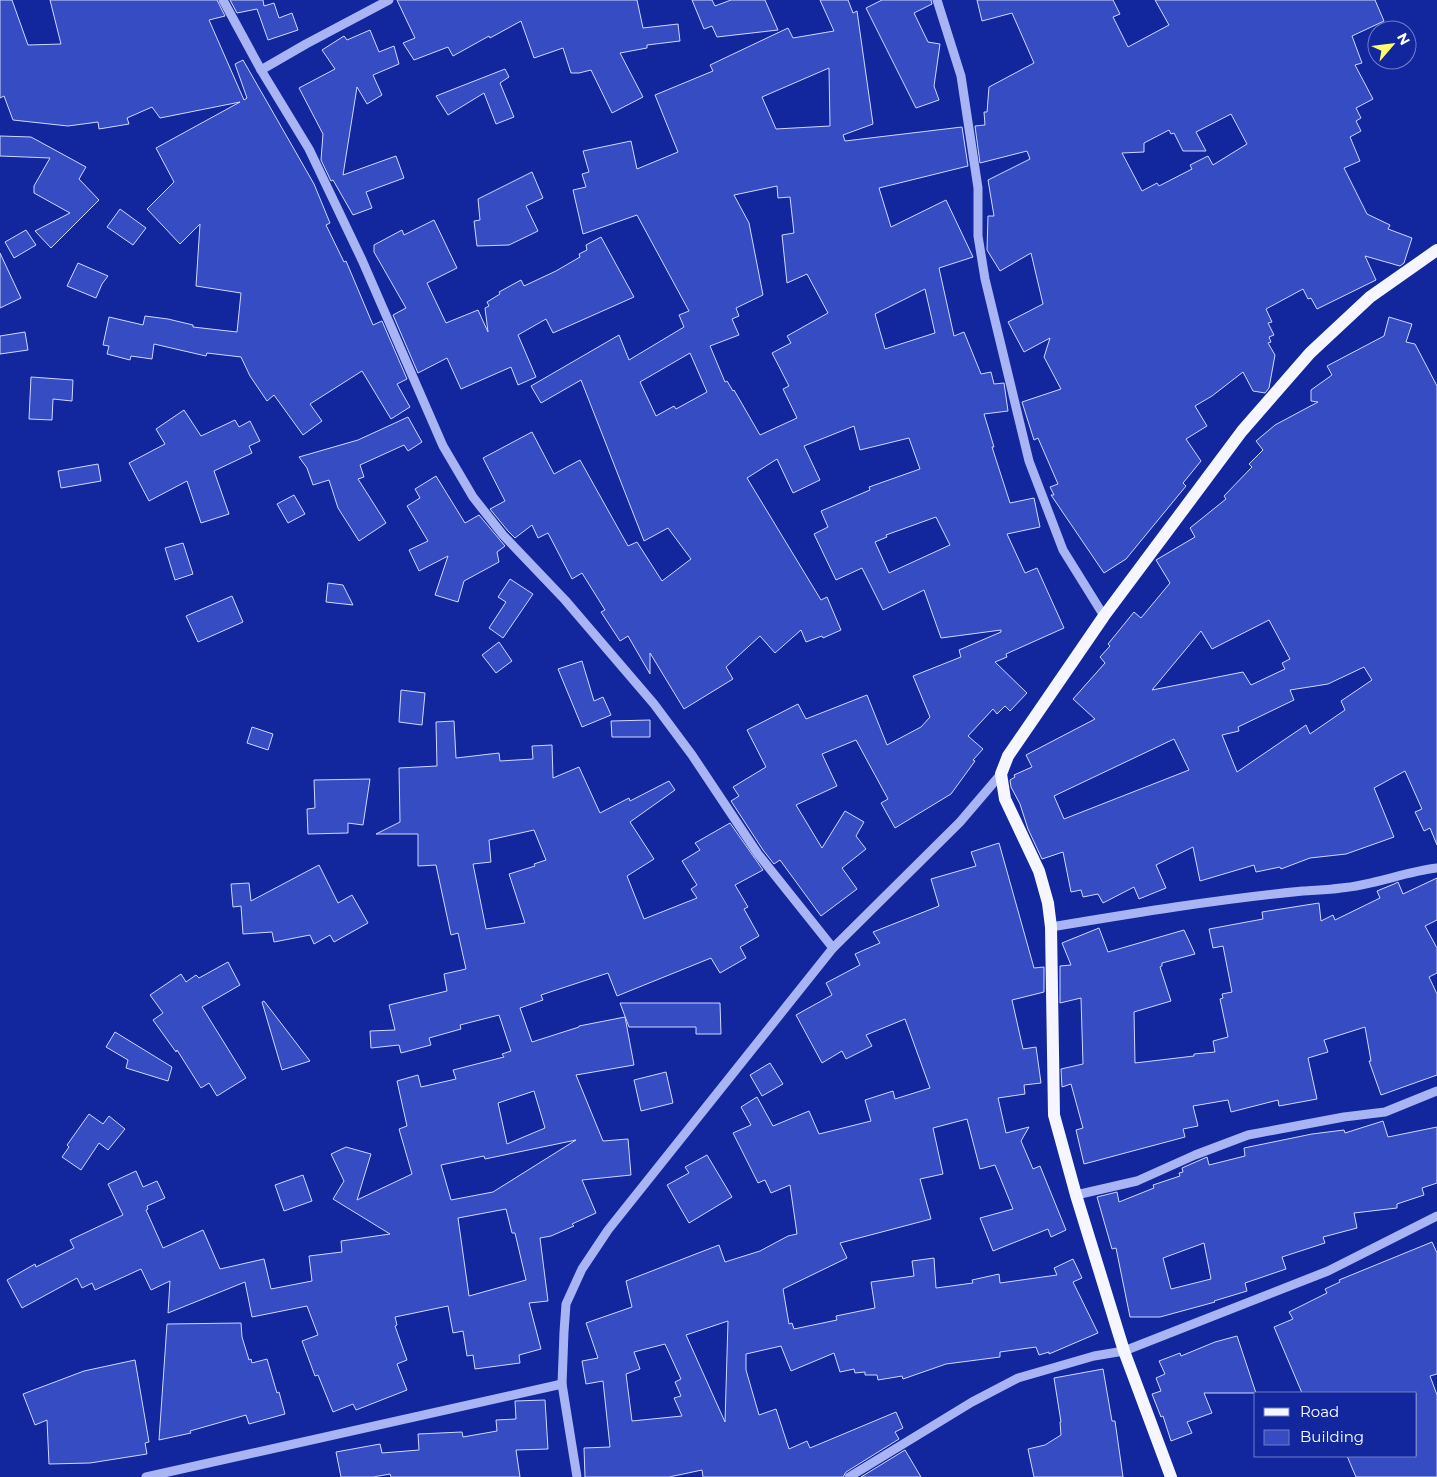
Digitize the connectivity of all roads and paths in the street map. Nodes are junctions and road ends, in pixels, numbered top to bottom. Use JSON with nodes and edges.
{"nodes":[{"id":1,"x":223,"y":0,"type":"edge"},
{"id":2,"x":389,"y":0,"type":"edge"},
{"id":3,"x":937,"y":0,"type":"edge"},
{"id":4,"x":261,"y":70,"type":"junction"},
{"id":5,"x":1437,"y":250,"type":"edge"},
{"id":6,"x":1104,"y":616,"type":"junction"},
{"id":7,"x":1001,"y":774,"type":"junction"},
{"id":8,"x":1437,"y":868,"type":"edge"},
{"id":9,"x":1051,"y":927,"type":"junction"},
{"id":10,"x":833,"y":948,"type":"junction"},
{"id":11,"x":1437,"y":1091,"type":"edge"},
{"id":12,"x":1076,"y":1195,"type":"junction"},
{"id":13,"x":1437,"y":1216,"type":"edge"},
{"id":14,"x":1124,"y":1351,"type":"junction"},
{"id":15,"x":562,"y":1384,"type":"junction"},
{"id":16,"x":146,"y":1477,"type":"edge"},
{"id":17,"x":577,"y":1477,"type":"edge"},
{"id":18,"x":849,"y":1477,"type":"edge"},
{"id":19,"x":1171,"y":1477,"type":"edge"}],
"edges":[{"from":1,"to":4,"type":"street"},
{"from":2,"to":4,"type":"street"},
{"from":3,"to":6,"type":"street"},
{"from":4,"to":10,"type":"street"},
{"from":5,"to":6,"type":"main road"},
{"from":6,"to":7,"type":"main road"},
{"from":7,"to":9,"type":"main road"},
{"from":7,"to":10,"type":"street"},
{"from":8,"to":9,"type":"street"},
{"from":9,"to":12,"type":"main road"},
{"from":10,"to":15,"type":"street"},
{"from":11,"to":12,"type":"street"},
{"from":12,"to":14,"type":"main road"},
{"from":13,"to":14,"type":"street"},
{"from":14,"to":18,"type":"street"},
{"from":14,"to":19,"type":"main road"},
{"from":15,"to":16,"type":"street"},
{"from":15,"to":17,"type":"street"}]}
